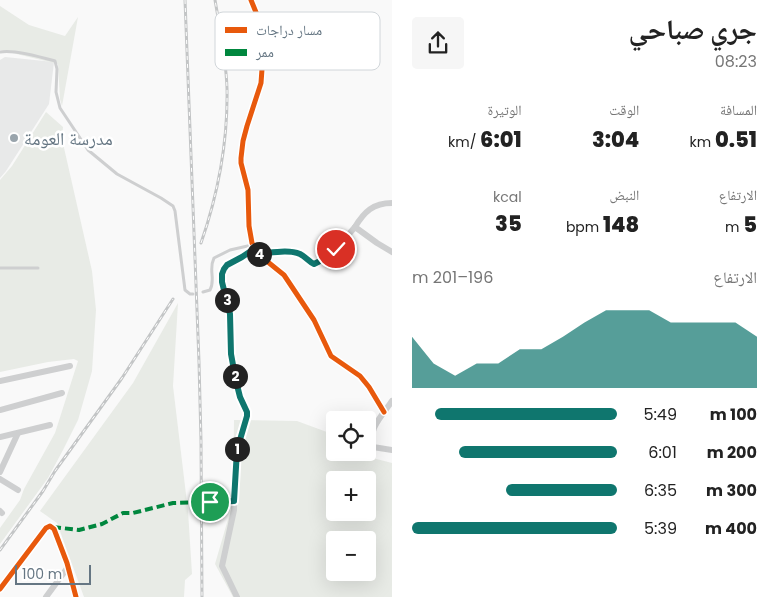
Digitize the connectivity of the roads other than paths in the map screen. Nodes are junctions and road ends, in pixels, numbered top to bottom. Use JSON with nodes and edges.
{"nodes":[{"id":1,"x":251,"y":0,"type":"edge"},
{"id":2,"x":256,"y":12,"type":"edge"},
{"id":3,"x":0,"y":52,"type":"edge"},
{"id":4,"x":262,"y":70,"type":"edge"},
{"id":5,"x":392,"y":203,"type":"edge"},
{"id":6,"x":355,"y":227,"type":"junction"},
{"id":7,"x":255,"y":249,"type":"junction"},
{"id":8,"x":392,"y":252,"type":"edge"},
{"id":9,"x":0,"y":268,"type":"edge"},
{"id":10,"x":38,"y":268,"type":"dead end"},
{"id":11,"x":203,"y":292,"type":"dead end"},
{"id":12,"x":193,"y":294,"type":"dead end"},
{"id":13,"x":70,"y":366,"type":"dead end"},
{"id":14,"x":0,"y":381,"type":"edge"},
{"id":15,"x":62,"y":392,"type":"dead end"},
{"id":16,"x":392,"y":401,"type":"edge"},
{"id":17,"x":0,"y":410,"type":"edge"},
{"id":18,"x":384,"y":412,"type":"junction"},
{"id":19,"x":50,"y":426,"type":"dead end"},
{"id":20,"x":18,"y":433,"type":"junction"},
{"id":21,"x":0,"y":437,"type":"edge"},
{"id":22,"x":392,"y":450,"type":"edge"},
{"id":23,"x":0,"y":472,"type":"edge"},
{"id":24,"x":0,"y":479,"type":"edge"},
{"id":25,"x":18,"y":490,"type":"dead end"},
{"id":26,"x":234,"y":501,"type":"junction"},
{"id":27,"x":210,"y":502,"type":"dead end"},
{"id":28,"x":68,"y":567,"type":"junction"},
{"id":29,"x":0,"y":589,"type":"edge"},
{"id":30,"x":46,"y":597,"type":"edge"},
{"id":31,"x":76,"y":597,"type":"edge"},
{"id":32,"x":237,"y":597,"type":"edge"}],
"edges":[{"from":1,"to":2,"type":"street"},
{"from":3,"to":12,"type":"lane"},
{"from":4,"to":7,"type":"street"},
{"from":5,"to":6,"type":"street"},
{"from":6,"to":7,"type":"street"},
{"from":6,"to":8,"type":"street"},
{"from":7,"to":11,"type":"lane"},
{"from":7,"to":18,"type":"street"},
{"from":7,"to":26,"type":"street"},
{"from":9,"to":10,"type":"lane"},
{"from":13,"to":14,"type":"street"},
{"from":15,"to":17,"type":"street"},
{"from":16,"to":18,"type":"street"},
{"from":18,"to":22,"type":"street"},
{"from":19,"to":20,"type":"street"},
{"from":20,"to":21,"type":"street"},
{"from":20,"to":23,"type":"street"},
{"from":24,"to":25,"type":"street"},
{"from":26,"to":27,"type":"street"},
{"from":26,"to":32,"type":"street"},
{"from":28,"to":29,"type":"street"},
{"from":28,"to":30,"type":"street"},
{"from":28,"to":31,"type":"street"}]}
